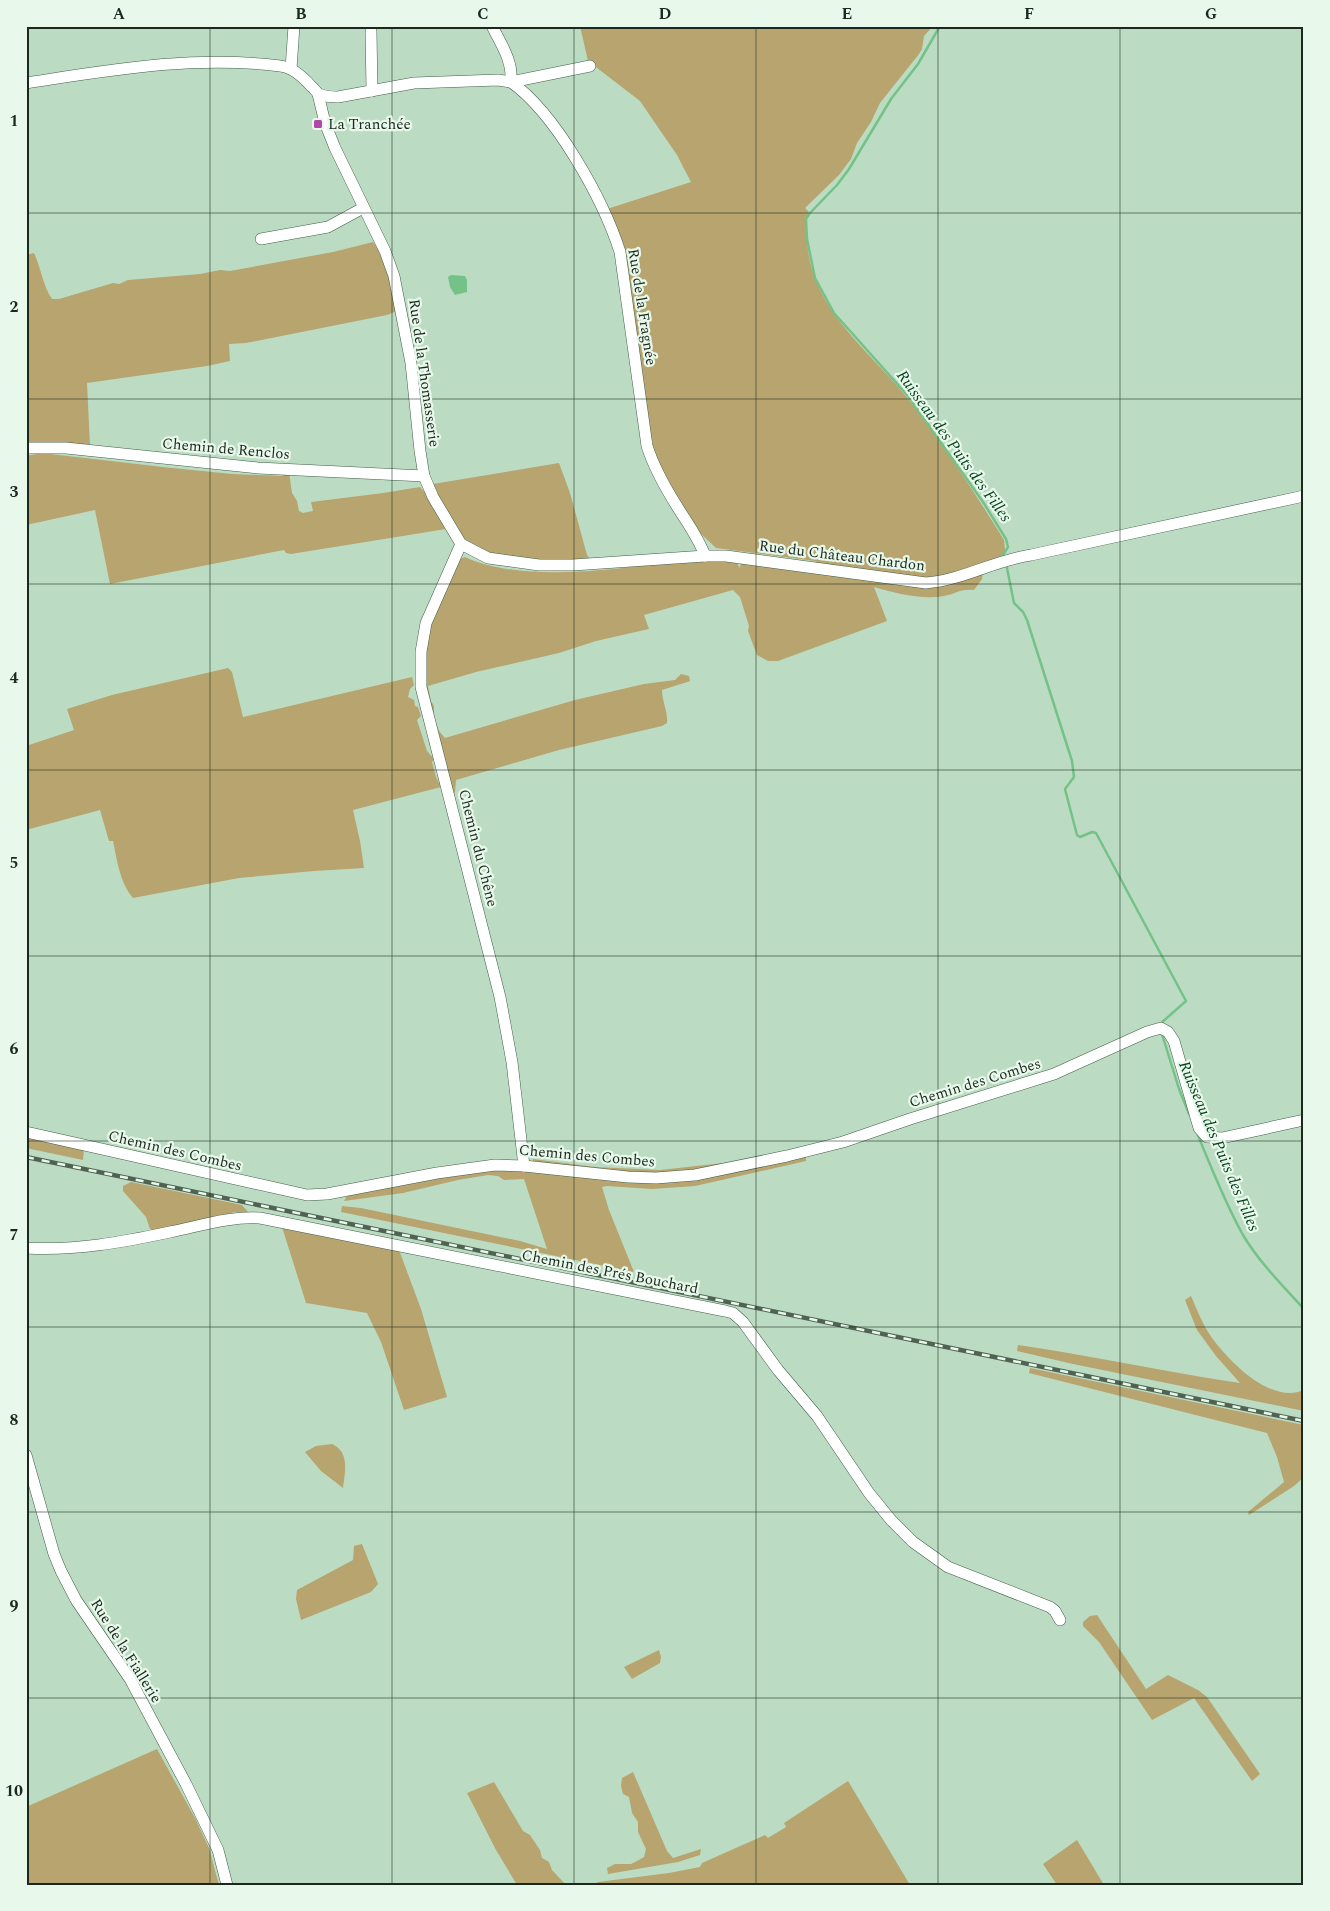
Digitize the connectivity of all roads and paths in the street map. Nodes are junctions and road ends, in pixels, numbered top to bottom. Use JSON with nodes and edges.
{"nodes":[{"id":1,"x":294,"y":26,"type":"edge"},
{"id":2,"x":492,"y":26,"type":"edge"},
{"id":3,"x":371,"y":31,"type":"dead end"},
{"id":4,"x":590,"y":66,"type":"dead end"},
{"id":5,"x":291,"y":69,"type":"junction"},
{"id":6,"x":511,"y":82,"type":"junction"},
{"id":7,"x":26,"y":83,"type":"edge"},
{"id":8,"x":372,"y":91,"type":"junction"},
{"id":9,"x":318,"y":94,"type":"junction"},
{"id":10,"x":363,"y":208,"type":"junction"},
{"id":11,"x":260,"y":239,"type":"dead end"},
{"id":12,"x":26,"y":448,"type":"edge"},
{"id":13,"x":424,"y":476,"type":"junction"},
{"id":14,"x":1304,"y":496,"type":"edge"},
{"id":15,"x":460,"y":544,"type":"junction"},
{"id":16,"x":705,"y":556,"type":"junction"},
{"id":17,"x":1304,"y":1120,"type":"edge"},
{"id":18,"x":26,"y":1132,"type":"edge"},
{"id":19,"x":524,"y":1166,"type":"junction"},
{"id":20,"x":26,"y":1248,"type":"edge"},
{"id":21,"x":26,"y":1454,"type":"edge"},
{"id":22,"x":1060,"y":1620,"type":"dead end"},
{"id":23,"x":227,"y":1885,"type":"edge"}],
"edges":[{"from":1,"to":5,"type":"street"},
{"from":2,"to":6,"type":"street"},
{"from":3,"to":8,"type":"street"},
{"from":4,"to":6,"type":"street"},
{"from":5,"to":7,"type":"street"},
{"from":5,"to":9,"type":"street"},
{"from":6,"to":8,"type":"street"},
{"from":6,"to":16,"type":"street","name":"Rue de la Fragnée"},
{"from":8,"to":9,"type":"street"},
{"from":9,"to":10,"type":"street","name":"Rue de la Thomasserie"},
{"from":10,"to":11,"type":"street"},
{"from":10,"to":13,"type":"street","name":"Rue de la Thomasserie"},
{"from":12,"to":13,"type":"street","name":"Chemin de Renclos"},
{"from":13,"to":15,"type":"street","name":"Rue de la Thomasserie"},
{"from":14,"to":16,"type":"street","name":"Rue du Château Chardon"},
{"from":15,"to":16,"type":"street","name":"Rue du Château Chardon"},
{"from":15,"to":19,"type":"street","name":"Chemin du Chêne"},
{"from":17,"to":19,"type":"street","name":"Chemin des Combes"},
{"from":18,"to":19,"type":"street","name":"Chemin des Combes"},
{"from":20,"to":22,"type":"street","name":"Chemin des Prés Bouchard"},
{"from":21,"to":23,"type":"street","name":"Rue de la Fiallerie"}]}
